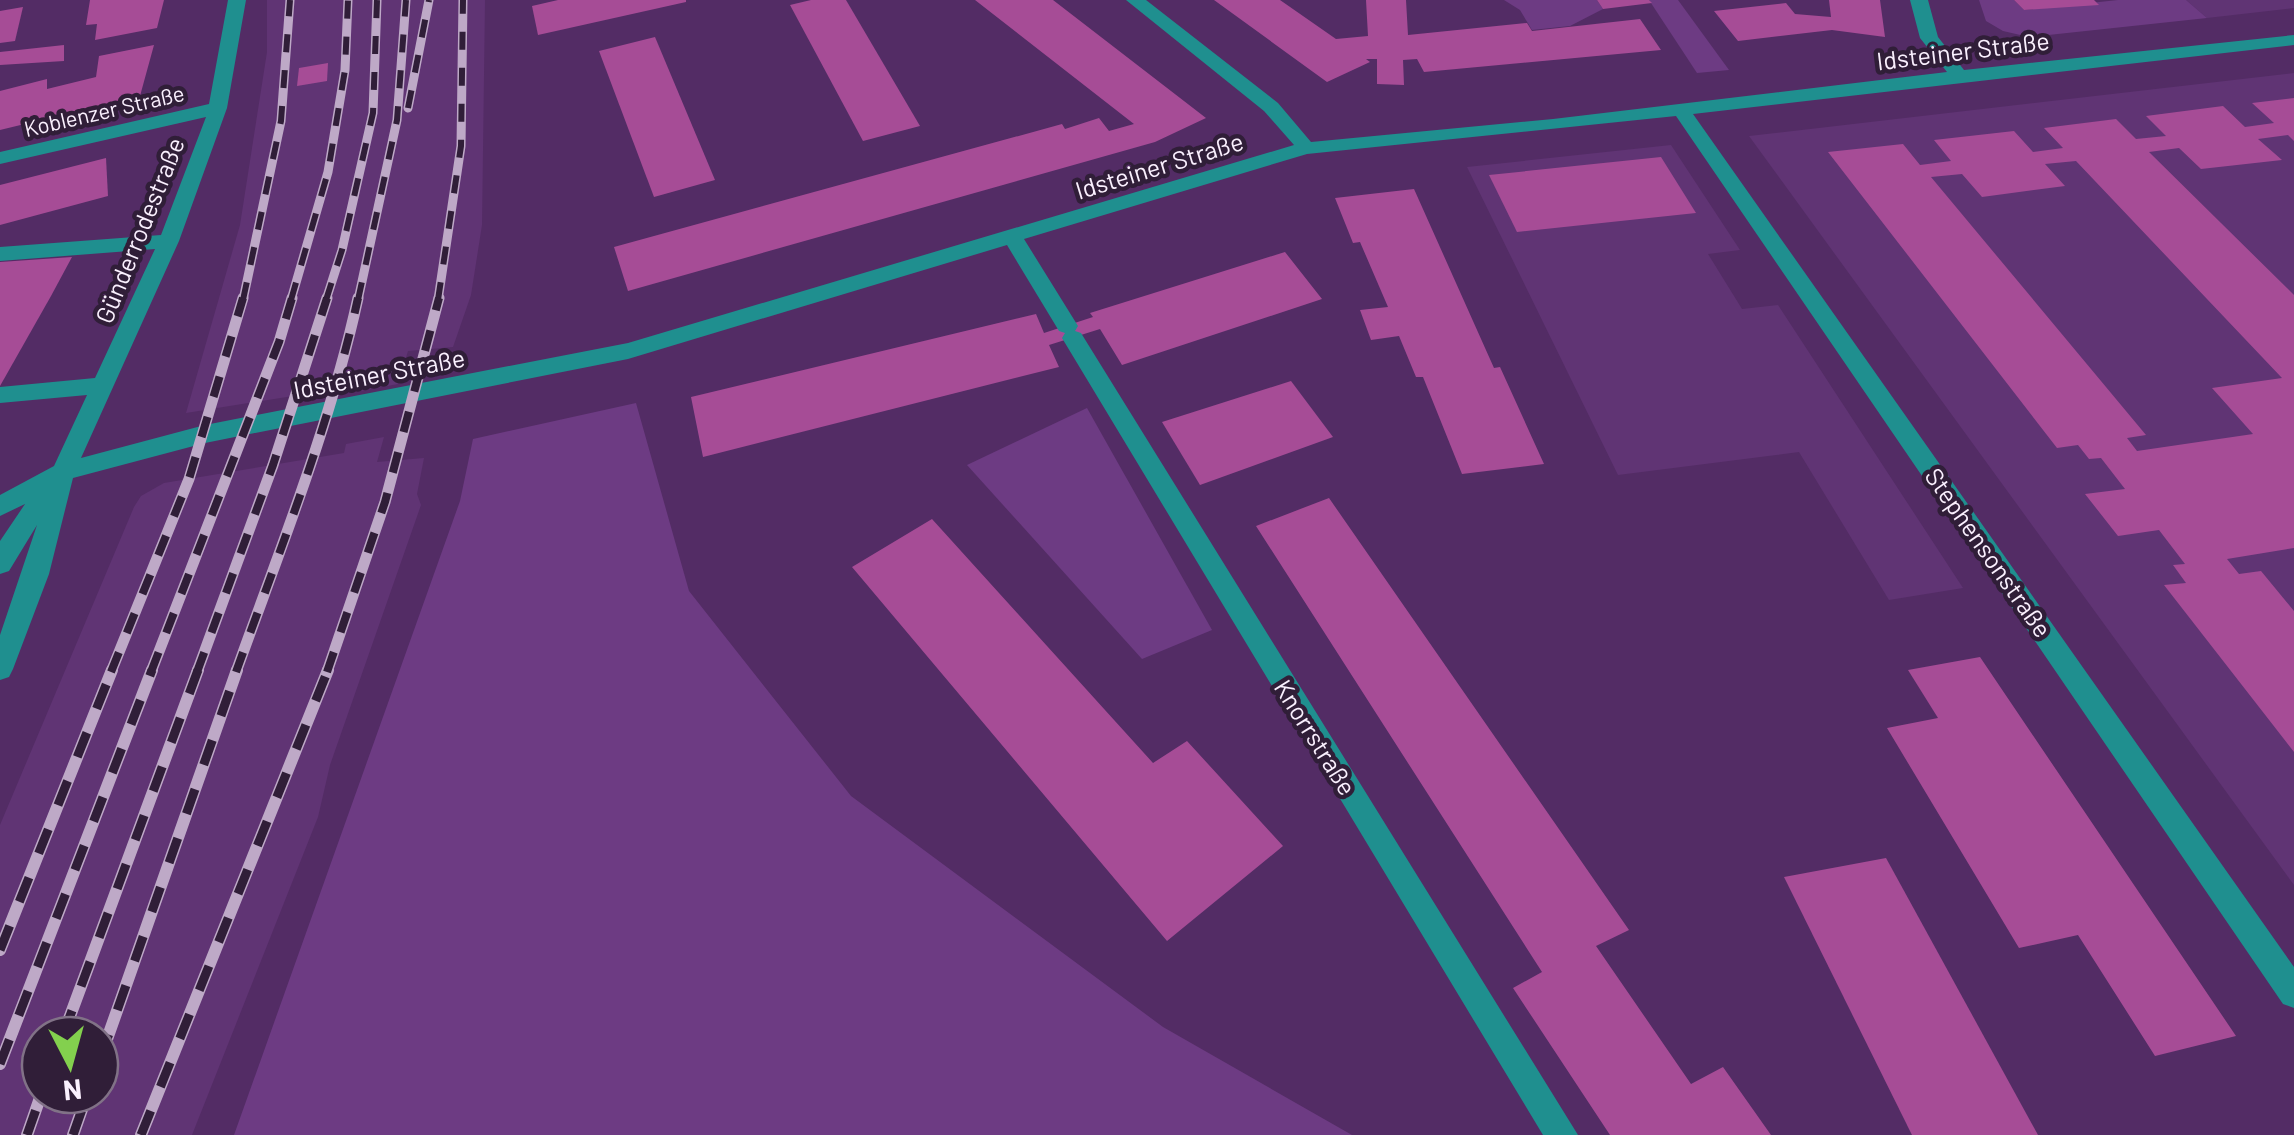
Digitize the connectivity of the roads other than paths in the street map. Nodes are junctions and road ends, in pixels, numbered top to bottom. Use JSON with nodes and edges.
{"nodes":[{"id":1,"x":237,"y":0,"type":"edge"},
{"id":2,"x":1135,"y":0,"type":"edge"},
{"id":3,"x":1919,"y":0,"type":"edge"},
{"id":4,"x":2294,"y":40,"type":"edge"},
{"id":5,"x":1959,"y":76,"type":"junction"},
{"id":6,"x":218,"y":108,"type":"junction"},
{"id":7,"x":1682,"y":111,"type":"junction"},
{"id":8,"x":1306,"y":148,"type":"junction"},
{"id":9,"x":0,"y":158,"type":"edge"},
{"id":10,"x":1013,"y":238,"type":"junction"},
{"id":11,"x":169,"y":242,"type":"junction"},
{"id":12,"x":0,"y":254,"type":"edge"},
{"id":13,"x":104,"y":385,"type":"junction"},
{"id":14,"x":0,"y":395,"type":"edge"},
{"id":15,"x":63,"y":472,"type":"junction"},
{"id":16,"x":0,"y":506,"type":"edge"},
{"id":17,"x":0,"y":564,"type":"edge"},
{"id":18,"x":0,"y":669,"type":"edge"},
{"id":19,"x":2294,"y":993,"type":"edge"},
{"id":20,"x":1562,"y":1135,"type":"edge"}],
"edges":[{"from":1,"to":6,"type":"street","name":"Günderrodestraße"},
{"from":2,"to":8,"type":"street"},
{"from":3,"to":5,"type":"street"},
{"from":4,"to":5,"type":"street","name":"Idsteiner Straße"},
{"from":5,"to":7,"type":"street","name":"Idsteiner Straße"},
{"from":6,"to":9,"type":"street","name":"Koblenzer Straße"},
{"from":6,"to":11,"type":"street","name":"Günderrodestraße"},
{"from":7,"to":8,"type":"street","name":"Idsteiner Straße"},
{"from":7,"to":19,"type":"street","name":"Stephensonstraße"},
{"from":8,"to":10,"type":"street","name":"Idsteiner Straße"},
{"from":10,"to":15,"type":"street","name":"Idsteiner Straße"},
{"from":10,"to":20,"type":"street","name":"Knorrstraße"},
{"from":11,"to":12,"type":"street"},
{"from":11,"to":13,"type":"street","name":"Günderrodestraße"},
{"from":13,"to":14,"type":"street"},
{"from":13,"to":15,"type":"street","name":"Günderrodestraße"},
{"from":15,"to":16,"type":"street","name":"Idsteiner Straße"},
{"from":15,"to":17,"type":"street"},
{"from":15,"to":18,"type":"street"}]}
